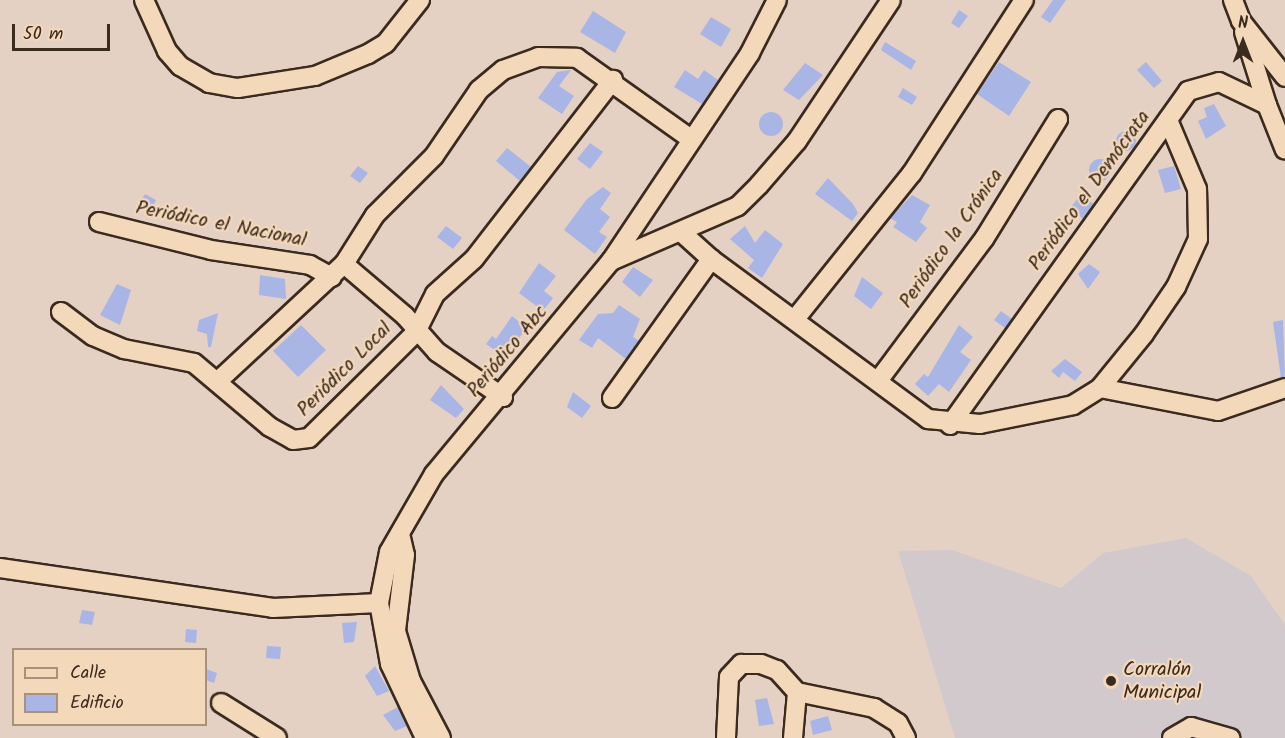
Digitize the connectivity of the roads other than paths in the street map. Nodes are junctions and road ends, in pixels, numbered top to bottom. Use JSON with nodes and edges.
{"nodes":[{"id":1,"x":144,"y":0,"type":"edge"},
{"id":2,"x":420,"y":0,"type":"edge"},
{"id":3,"x":777,"y":0,"type":"edge"},
{"id":4,"x":891,"y":0,"type":"edge"},
{"id":5,"x":1024,"y":0,"type":"edge"},
{"id":6,"x":1233,"y":0,"type":"edge"},
{"id":7,"x":1241,"y":21,"type":"junction"},
{"id":8,"x":1285,"y":77,"type":"edge"},
{"id":9,"x":613,"y":80,"type":"junction"},
{"id":10,"x":1267,"y":105,"type":"junction"},
{"id":11,"x":1058,"y":119,"type":"dead end"},
{"id":12,"x":1168,"y":120,"type":"junction"},
{"id":13,"x":691,"y":139,"type":"junction"},
{"id":14,"x":1285,"y":150,"type":"edge"},
{"id":15,"x":99,"y":222,"type":"dead end"},
{"id":16,"x":682,"y":233,"type":"junction"},
{"id":17,"x":711,"y":259,"type":"junction"},
{"id":18,"x":611,"y":261,"type":"junction"},
{"id":19,"x":338,"y":271,"type":"junction"},
{"id":20,"x":61,"y":312,"type":"dead end"},
{"id":21,"x":795,"y":319,"type":"junction"},
{"id":22,"x":416,"y":332,"type":"junction"},
{"id":23,"x":218,"y":381,"type":"junction"},
{"id":24,"x":878,"y":381,"type":"junction"},
{"id":25,"x":1100,"y":388,"type":"junction"},
{"id":26,"x":1285,"y":388,"type":"edge"},
{"id":27,"x":503,"y":397,"type":"junction"},
{"id":28,"x":612,"y":398,"type":"dead end"},
{"id":29,"x":950,"y":425,"type":"junction"},
{"id":30,"x":402,"y":538,"type":"junction"},
{"id":31,"x":0,"y":568,"type":"edge"},
{"id":32,"x":379,"y":603,"type":"junction"},
{"id":33,"x":797,"y":693,"type":"junction"},
{"id":34,"x":220,"y":703,"type":"dead end"},
{"id":35,"x":277,"y":738,"type":"edge"},
{"id":36,"x":425,"y":738,"type":"edge"},
{"id":37,"x":441,"y":738,"type":"edge"},
{"id":38,"x":726,"y":738,"type":"edge"},
{"id":39,"x":793,"y":738,"type":"edge"},
{"id":40,"x":906,"y":738,"type":"edge"},
{"id":41,"x":1172,"y":738,"type":"edge"},
{"id":42,"x":1230,"y":738,"type":"edge"}],
"edges":[{"from":1,"to":2,"type":"street"},
{"from":3,"to":13,"type":"street","name":"Periódico Abc"},
{"from":4,"to":16,"type":"street"},
{"from":5,"to":21,"type":"street"},
{"from":6,"to":7,"type":"street"},
{"from":7,"to":8,"type":"street"},
{"from":7,"to":10,"type":"street"},
{"from":9,"to":13,"type":"street"},
{"from":9,"to":19,"type":"street"},
{"from":9,"to":22,"type":"street","name":"Periódico Local"},
{"from":10,"to":12,"type":"street","name":"Periódico el Demócrata"},
{"from":10,"to":14,"type":"street"},
{"from":11,"to":24,"type":"street","name":"Periódico la Crónica"},
{"from":12,"to":25,"type":"street"},
{"from":12,"to":29,"type":"street","name":"Periódico el Demócrata"},
{"from":13,"to":18,"type":"street","name":"Periódico Abc"},
{"from":15,"to":19,"type":"street","name":"Periódico el Nacional"},
{"from":16,"to":17,"type":"street"},
{"from":16,"to":18,"type":"street"},
{"from":17,"to":21,"type":"street"},
{"from":17,"to":28,"type":"street"},
{"from":18,"to":27,"type":"street","name":"Periódico Abc"},
{"from":19,"to":22,"type":"street","name":"Periódico el Nacional"},
{"from":19,"to":23,"type":"street"},
{"from":20,"to":23,"type":"street","name":"Periódico Local"},
{"from":21,"to":24,"type":"street"},
{"from":22,"to":23,"type":"street","name":"Periódico Local"},
{"from":22,"to":27,"type":"street","name":"Periódico el Nacional"},
{"from":24,"to":29,"type":"street"},
{"from":25,"to":26,"type":"street"},
{"from":25,"to":29,"type":"street"},
{"from":27,"to":30,"type":"street","name":"Periódico Abc"},
{"from":30,"to":32,"type":"street","name":"Periódico Abc"},
{"from":30,"to":37,"type":"street"},
{"from":31,"to":32,"type":"street"},
{"from":32,"to":36,"type":"street"},
{"from":33,"to":38,"type":"street"},
{"from":33,"to":39,"type":"street"},
{"from":33,"to":40,"type":"street"},
{"from":34,"to":35,"type":"street"},
{"from":41,"to":42,"type":"street"}]}
